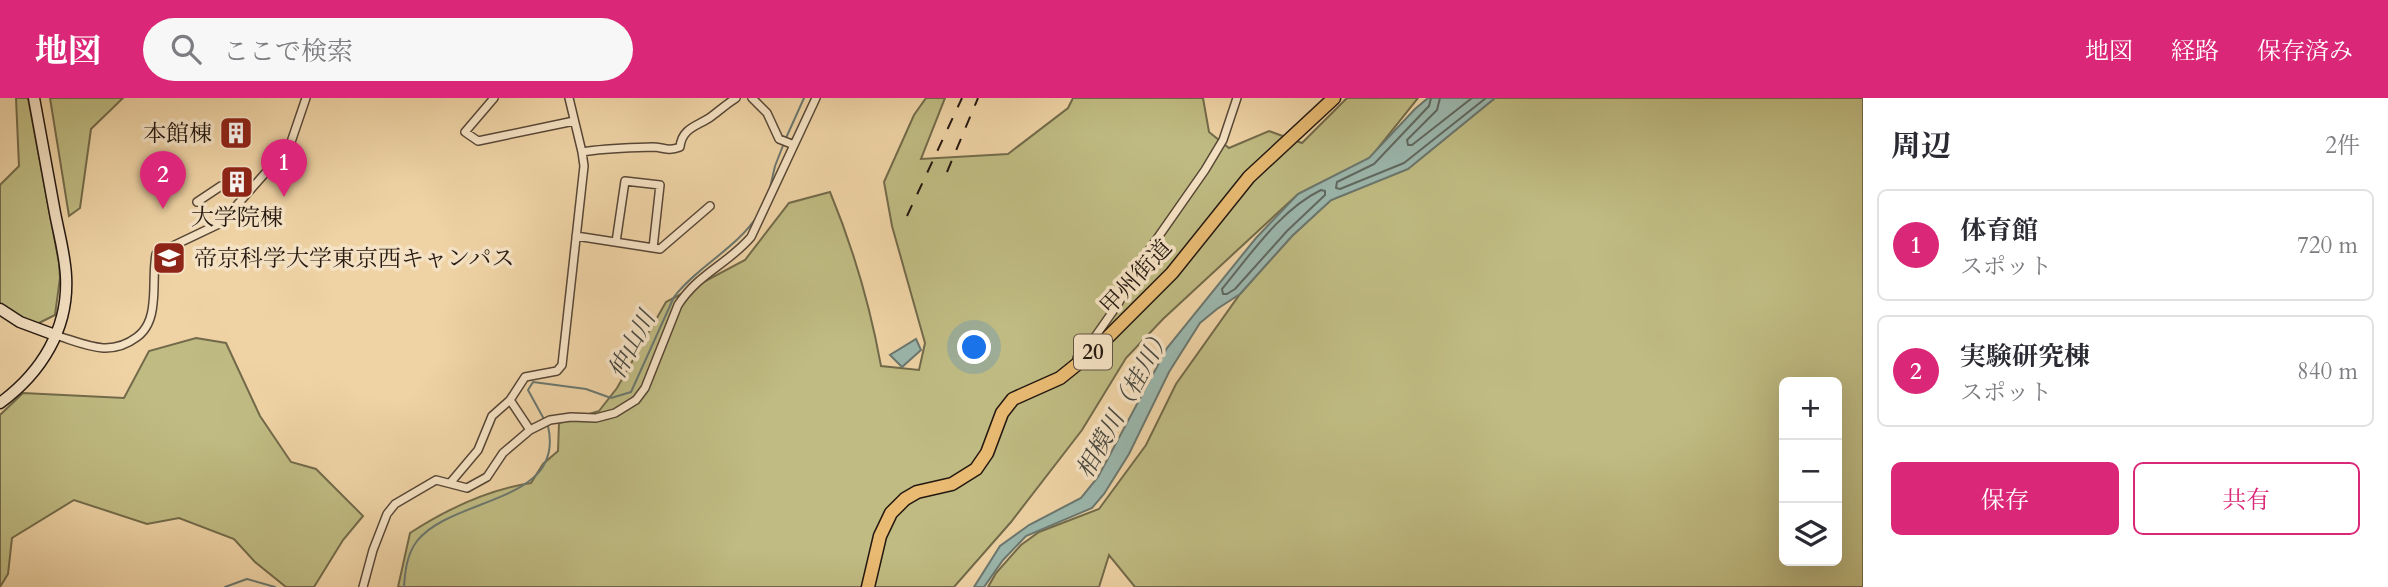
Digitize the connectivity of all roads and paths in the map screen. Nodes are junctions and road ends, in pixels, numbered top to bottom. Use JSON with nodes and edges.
{"nodes":[{"id":1,"x":34,"y":98,"type":"edge"},
{"id":2,"x":306,"y":98,"type":"edge"},
{"id":3,"x":494,"y":98,"type":"edge"},
{"id":4,"x":569,"y":98,"type":"edge"},
{"id":5,"x":736,"y":98,"type":"edge"},
{"id":6,"x":752,"y":98,"type":"edge"},
{"id":7,"x":816,"y":98,"type":"edge"},
{"id":8,"x":1237,"y":98,"type":"edge"},
{"id":9,"x":1334,"y":98,"type":"edge"},
{"id":10,"x":574,"y":121,"type":"junction"},
{"id":11,"x":794,"y":145,"type":"junction"},
{"id":12,"x":582,"y":152,"type":"junction"},
{"id":13,"x":221,"y":186,"type":"dead end"},
{"id":14,"x":197,"y":202,"type":"dead end"},
{"id":15,"x":710,"y":206,"type":"dead end"},
{"id":16,"x":576,"y":236,"type":"junction"},
{"id":17,"x":616,"y":242,"type":"junction"},
{"id":18,"x":653,"y":247,"type":"junction"},
{"id":19,"x":0,"y":309,"type":"edge"},
{"id":20,"x":55,"y":335,"type":"junction"},
{"id":21,"x":1072,"y":370,"type":"junction"},
{"id":22,"x":510,"y":400,"type":"junction"},
{"id":23,"x":0,"y":403,"type":"edge"},
{"id":24,"x":530,"y":430,"type":"junction"},
{"id":25,"x":451,"y":482,"type":"junction"},
{"id":26,"x":363,"y":587,"type":"edge"},
{"id":27,"x":868,"y":587,"type":"edge"}],
"edges":[{"from":1,"to":20,"type":"street"},
{"from":2,"to":20,"type":"street"},
{"from":3,"to":10,"type":"street"},
{"from":4,"to":10,"type":"street"},
{"from":5,"to":12,"type":"street"},
{"from":6,"to":11,"type":"street"},
{"from":7,"to":11,"type":"street"},
{"from":8,"to":21,"type":"street"},
{"from":9,"to":21,"type":"highway","name":"甲州街道","number":"20"},
{"from":10,"to":12,"type":"street"},
{"from":11,"to":24,"type":"street"},
{"from":12,"to":16,"type":"street"},
{"from":13,"to":14,"type":"street"},
{"from":15,"to":18,"type":"street"},
{"from":16,"to":17,"type":"street"},
{"from":16,"to":22,"type":"street"},
{"from":17,"to":18,"type":"street"},
{"from":17,"to":18,"type":"street"},
{"from":19,"to":20,"type":"street"},
{"from":20,"to":23,"type":"street"},
{"from":21,"to":27,"type":"highway","name":"甲州街道","number":"20"},
{"from":22,"to":24,"type":"street"},
{"from":22,"to":25,"type":"street"},
{"from":24,"to":25,"type":"street"},
{"from":25,"to":26,"type":"street"}]}
